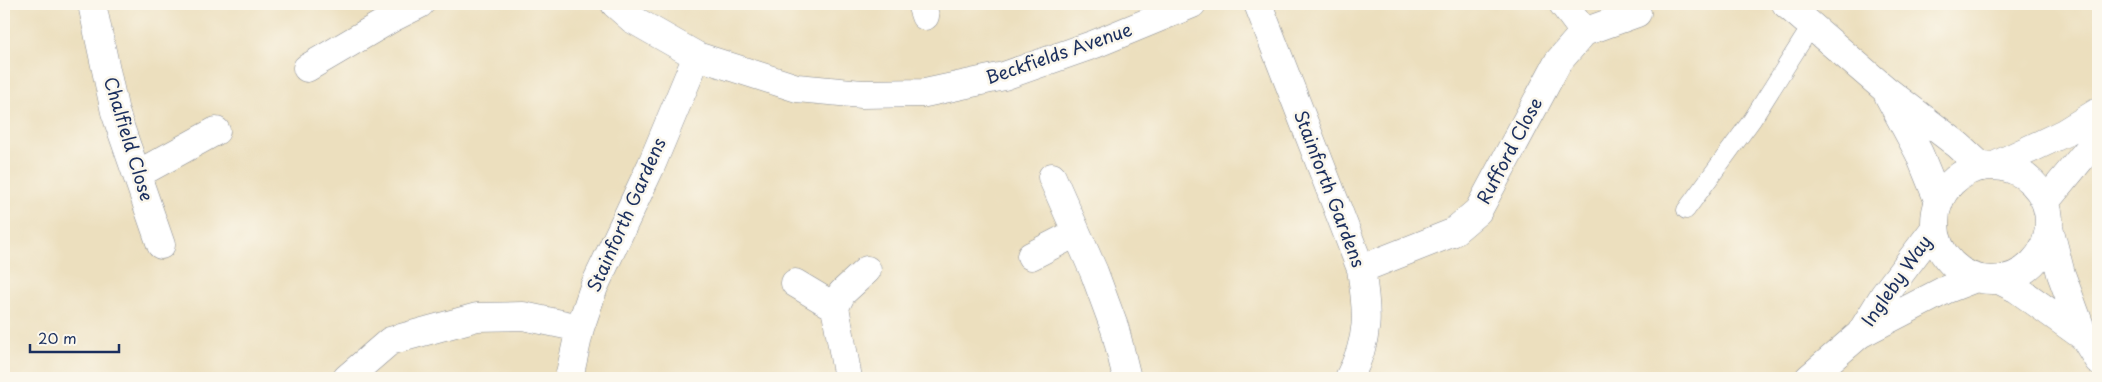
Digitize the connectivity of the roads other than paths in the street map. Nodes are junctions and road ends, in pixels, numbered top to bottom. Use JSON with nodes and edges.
{"nodes":[{"id":1,"x":92,"y":4,"type":"edge"},
{"id":2,"x":420,"y":4,"type":"edge"},
{"id":3,"x":615,"y":4,"type":"edge"},
{"id":4,"x":1192,"y":4,"type":"edge"},
{"id":5,"x":1258,"y":4,"type":"edge"},
{"id":6,"x":1563,"y":4,"type":"edge"},
{"id":7,"x":1786,"y":4,"type":"edge"},
{"id":8,"x":390,"y":11,"type":"edge"},
{"id":9,"x":1637,"y":13,"type":"dead end"},
{"id":10,"x":1812,"y":25,"type":"junction"},
{"id":11,"x":1584,"y":32,"type":"junction"},
{"id":12,"x":697,"y":56,"type":"junction"},
{"id":13,"x":307,"y":68,"type":"dead end"},
{"id":14,"x":1885,"y":89,"type":"junction"},
{"id":15,"x":2098,"y":112,"type":"edge"},
{"id":16,"x":216,"y":131,"type":"dead end"},
{"id":17,"x":2098,"y":138,"type":"edge"},
{"id":18,"x":1988,"y":166,"type":"junction"},
{"id":19,"x":138,"y":174,"type":"junction"},
{"id":20,"x":1052,"y":177,"type":"dead end"},
{"id":21,"x":1939,"y":202,"type":"junction"},
{"id":22,"x":1686,"y":210,"type":"dead end"},
{"id":23,"x":2047,"y":214,"type":"junction"},
{"id":24,"x":1934,"y":228,"type":"junction"},
{"id":25,"x":1076,"y":233,"type":"junction"},
{"id":26,"x":161,"y":245,"type":"dead end"},
{"id":27,"x":1031,"y":256,"type":"dead end"},
{"id":28,"x":1361,"y":269,"type":"junction"},
{"id":29,"x":867,"y":270,"type":"dead end"},
{"id":30,"x":1987,"y":279,"type":"junction"},
{"id":31,"x":795,"y":283,"type":"dead end"},
{"id":32,"x":835,"y":307,"type":"junction"},
{"id":33,"x":580,"y":328,"type":"junction"},
{"id":34,"x":1860,"y":334,"type":"junction"},
{"id":35,"x":2084,"y":337,"type":"junction"},
{"id":36,"x":2098,"y":360,"type":"edge"},
{"id":37,"x":347,"y":378,"type":"edge"},
{"id":38,"x":569,"y":378,"type":"edge"},
{"id":39,"x":848,"y":378,"type":"edge"},
{"id":40,"x":1127,"y":378,"type":"edge"},
{"id":41,"x":1349,"y":378,"type":"edge"},
{"id":42,"x":1809,"y":378,"type":"edge"}],
"edges":[{"from":1,"to":19,"type":"street","name":"Chalfield Close"},
{"from":2,"to":8,"type":"street"},
{"from":3,"to":12,"type":"street","name":"Beckfields Avenue"},
{"from":4,"to":12,"type":"street","name":"Beckfields Avenue"},
{"from":5,"to":28,"type":"street","name":"Stainforth Gardens"},
{"from":6,"to":11,"type":"street"},
{"from":7,"to":10,"type":"street"},
{"from":8,"to":13,"type":"street"},
{"from":9,"to":11,"type":"street","name":"Rufford Close"},
{"from":10,"to":14,"type":"street"},
{"from":10,"to":22,"type":"lane"},
{"from":11,"to":28,"type":"street","name":"Rufford Close"},
{"from":12,"to":33,"type":"street","name":"Stainforth Gardens"},
{"from":14,"to":18,"type":"street"},
{"from":14,"to":21,"type":"street"},
{"from":15,"to":18,"type":"street"},
{"from":16,"to":19,"type":"street"},
{"from":17,"to":23,"type":"street"},
{"from":18,"to":21,"type":"street"},
{"from":18,"to":23,"type":"street"},
{"from":19,"to":26,"type":"street","name":"Chalfield Close"},
{"from":20,"to":25,"type":"street"},
{"from":21,"to":24,"type":"street"},
{"from":23,"to":30,"type":"street"},
{"from":23,"to":35,"type":"street"},
{"from":24,"to":30,"type":"street"},
{"from":24,"to":34,"type":"street","name":"Ingleby Way"},
{"from":25,"to":27,"type":"street"},
{"from":25,"to":40,"type":"street"},
{"from":28,"to":41,"type":"street","name":"Stainforth Gardens"},
{"from":29,"to":32,"type":"street"},
{"from":30,"to":34,"type":"street","name":"Ingleby Way"},
{"from":30,"to":35,"type":"street"},
{"from":31,"to":32,"type":"street"},
{"from":32,"to":39,"type":"street"},
{"from":33,"to":37,"type":"street"},
{"from":33,"to":38,"type":"street","name":"Stainforth Gardens"},
{"from":34,"to":42,"type":"street","name":"Ingleby Way"},
{"from":35,"to":36,"type":"street"}]}
